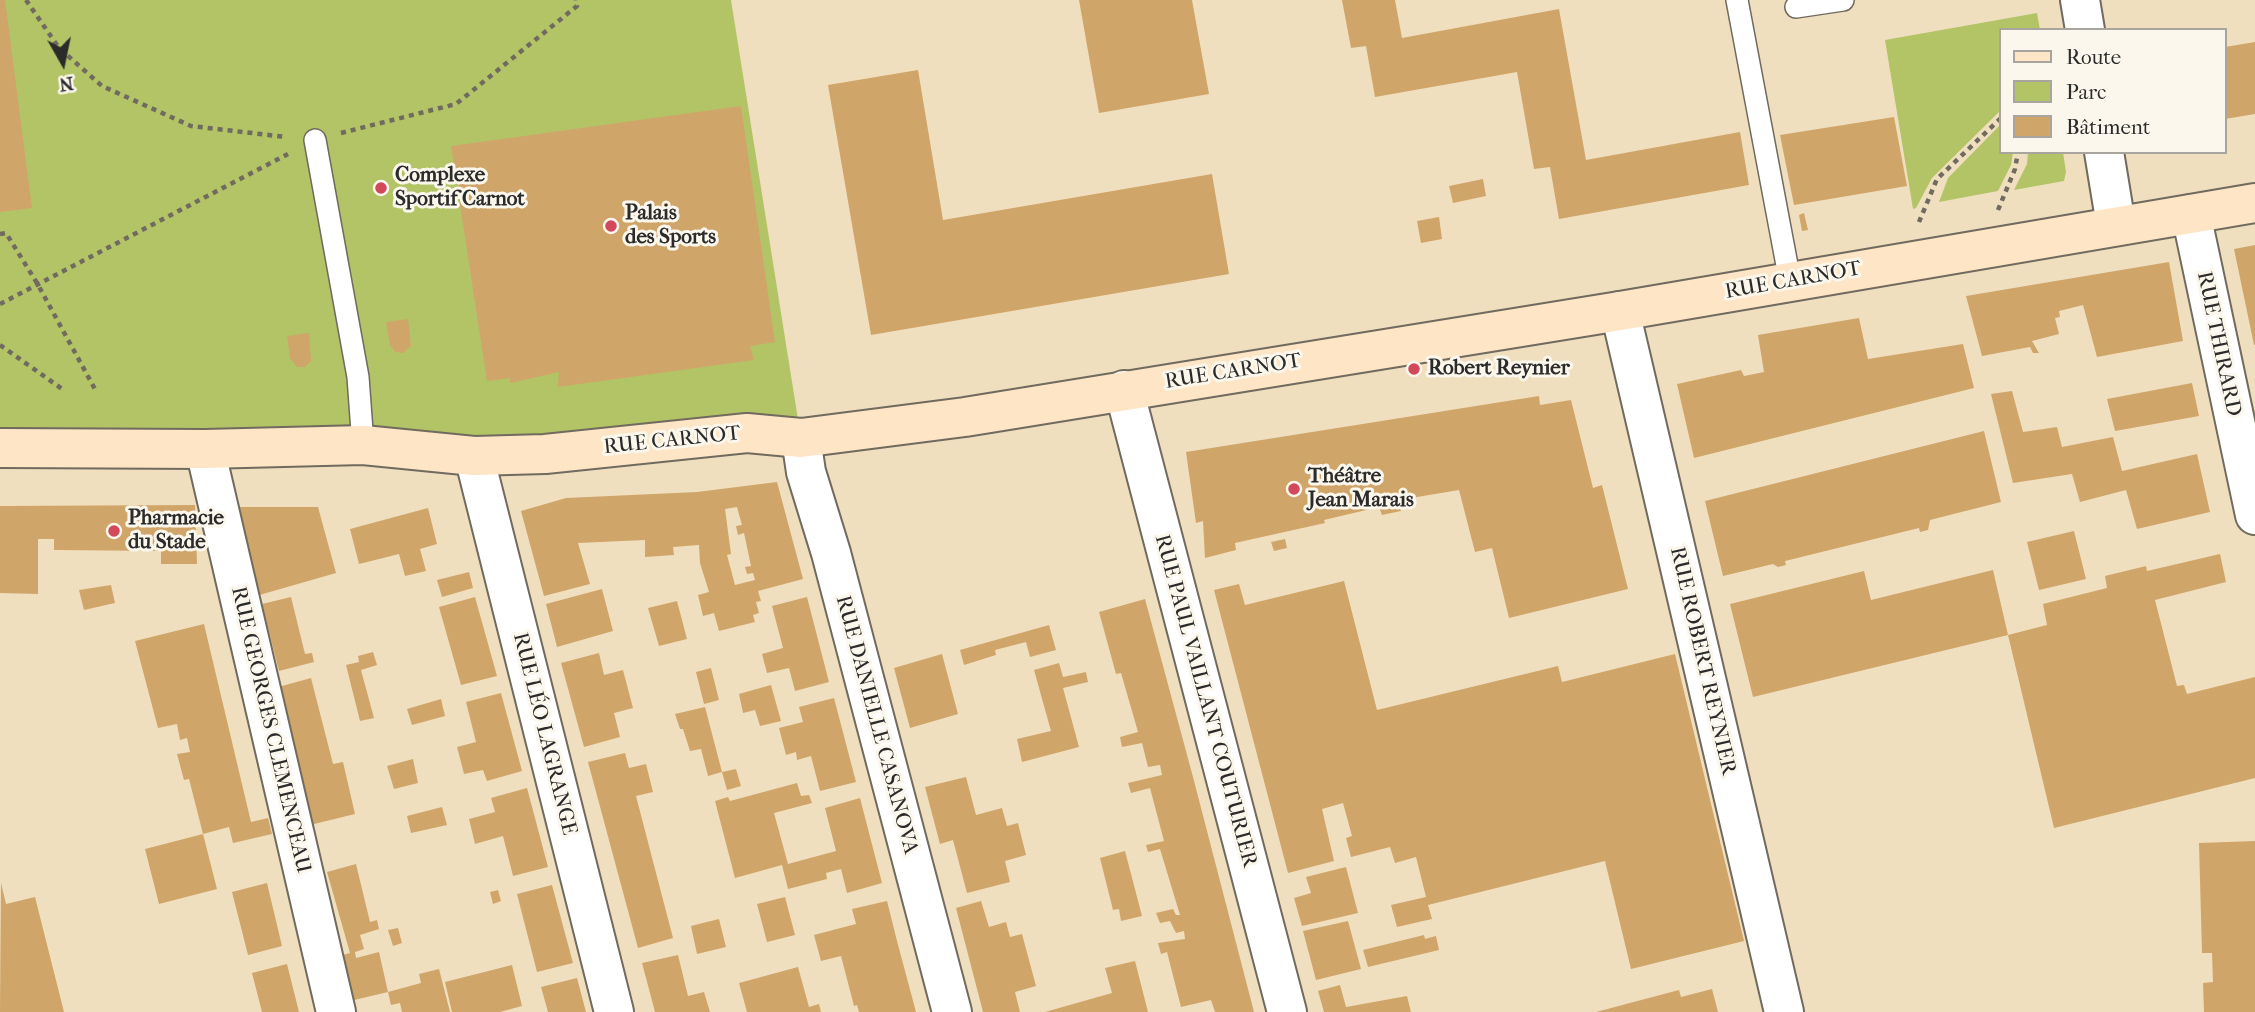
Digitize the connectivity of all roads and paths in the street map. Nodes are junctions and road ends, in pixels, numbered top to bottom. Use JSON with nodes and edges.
{"nodes":[{"id":1,"x":26,"y":0,"type":"edge"},
{"id":2,"x":576,"y":0,"type":"edge"},
{"id":3,"x":1737,"y":0,"type":"edge"},
{"id":4,"x":1843,"y":0,"type":"edge"},
{"id":5,"x":2080,"y":0,"type":"edge"},
{"id":6,"x":1796,"y":7,"type":"dead end"},
{"id":7,"x":2085,"y":28,"type":"edge"},
{"id":8,"x":2000,"y":119,"type":"edge"},
{"id":9,"x":315,"y":140,"type":"junction"},
{"id":10,"x":2018,"y":154,"type":"edge"},
{"id":11,"x":2104,"y":154,"type":"edge"},
{"id":12,"x":2255,"y":202,"type":"edge"},
{"id":13,"x":2191,"y":214,"type":"junction"},
{"id":14,"x":2116,"y":225,"type":"junction"},
{"id":15,"x":0,"y":234,"type":"edge"},
{"id":16,"x":1992,"y":247,"type":"junction"},
{"id":17,"x":1912,"y":260,"type":"junction"},
{"id":18,"x":1790,"y":281,"type":"junction"},
{"id":19,"x":37,"y":283,"type":"junction"},
{"id":20,"x":0,"y":304,"type":"edge"},
{"id":21,"x":1620,"y":311,"type":"junction"},
{"id":22,"x":0,"y":345,"type":"edge"},
{"id":23,"x":1124,"y":390,"type":"junction"},
{"id":24,"x":65,"y":391,"type":"dead end"},
{"id":25,"x":96,"y":391,"type":"dead end"},
{"id":26,"x":801,"y":438,"type":"junction"},
{"id":27,"x":363,"y":445,"type":"junction"},
{"id":28,"x":0,"y":448,"type":"edge"},
{"id":29,"x":205,"y":449,"type":"junction"},
{"id":30,"x":474,"y":456,"type":"junction"},
{"id":31,"x":2255,"y":515,"type":"edge"},
{"id":32,"x":336,"y":1012,"type":"edge"},
{"id":33,"x":614,"y":1012,"type":"edge"},
{"id":34,"x":952,"y":1012,"type":"edge"},
{"id":35,"x":1287,"y":1012,"type":"edge"},
{"id":36,"x":1784,"y":1012,"type":"edge"}],
"edges":[{"from":1,"to":9,"type":"path"},
{"from":2,"to":9,"type":"path"},
{"from":3,"to":18,"type":"lane"},
{"from":4,"to":6,"type":"lane"},
{"from":5,"to":7,"type":"street"},
{"from":8,"to":17,"type":"path"},
{"from":9,"to":19,"type":"path"},
{"from":9,"to":27,"type":"lane"},
{"from":10,"to":16,"type":"path"},
{"from":11,"to":14,"type":"street"},
{"from":12,"to":13,"type":"main road","name":"RUE CARNOT"},
{"from":13,"to":14,"type":"main road","name":"RUE CARNOT"},
{"from":13,"to":31,"type":"street","name":"RUE THIRARD"},
{"from":14,"to":16,"type":"main road","name":"RUE CARNOT"},
{"from":15,"to":19,"type":"path"},
{"from":16,"to":17,"type":"main road","name":"RUE CARNOT"},
{"from":17,"to":18,"type":"main road","name":"RUE CARNOT"},
{"from":18,"to":21,"type":"main road","name":"RUE CARNOT"},
{"from":19,"to":20,"type":"path"},
{"from":19,"to":25,"type":"path"},
{"from":21,"to":23,"type":"main road","name":"RUE CARNOT"},
{"from":21,"to":36,"type":"street","name":"RUE ROBERT REYNIER"},
{"from":22,"to":24,"type":"path"},
{"from":23,"to":26,"type":"main road","name":"RUE CARNOT"},
{"from":23,"to":35,"type":"street","name":"RUE PAUL VAILLANT COUTURIER"},
{"from":26,"to":30,"type":"main road","name":"RUE CARNOT"},
{"from":26,"to":34,"type":"street","name":"RUE DANIELLE CASANOVA"},
{"from":27,"to":29,"type":"main road","name":"RUE CARNOT"},
{"from":27,"to":30,"type":"main road","name":"RUE CARNOT"},
{"from":28,"to":29,"type":"main road","name":"RUE CARNOT"},
{"from":29,"to":32,"type":"street","name":"RUE GEORGES CLEMENCEAU"},
{"from":30,"to":33,"type":"street","name":"RUE LÉO LAGRANGE"}]}
